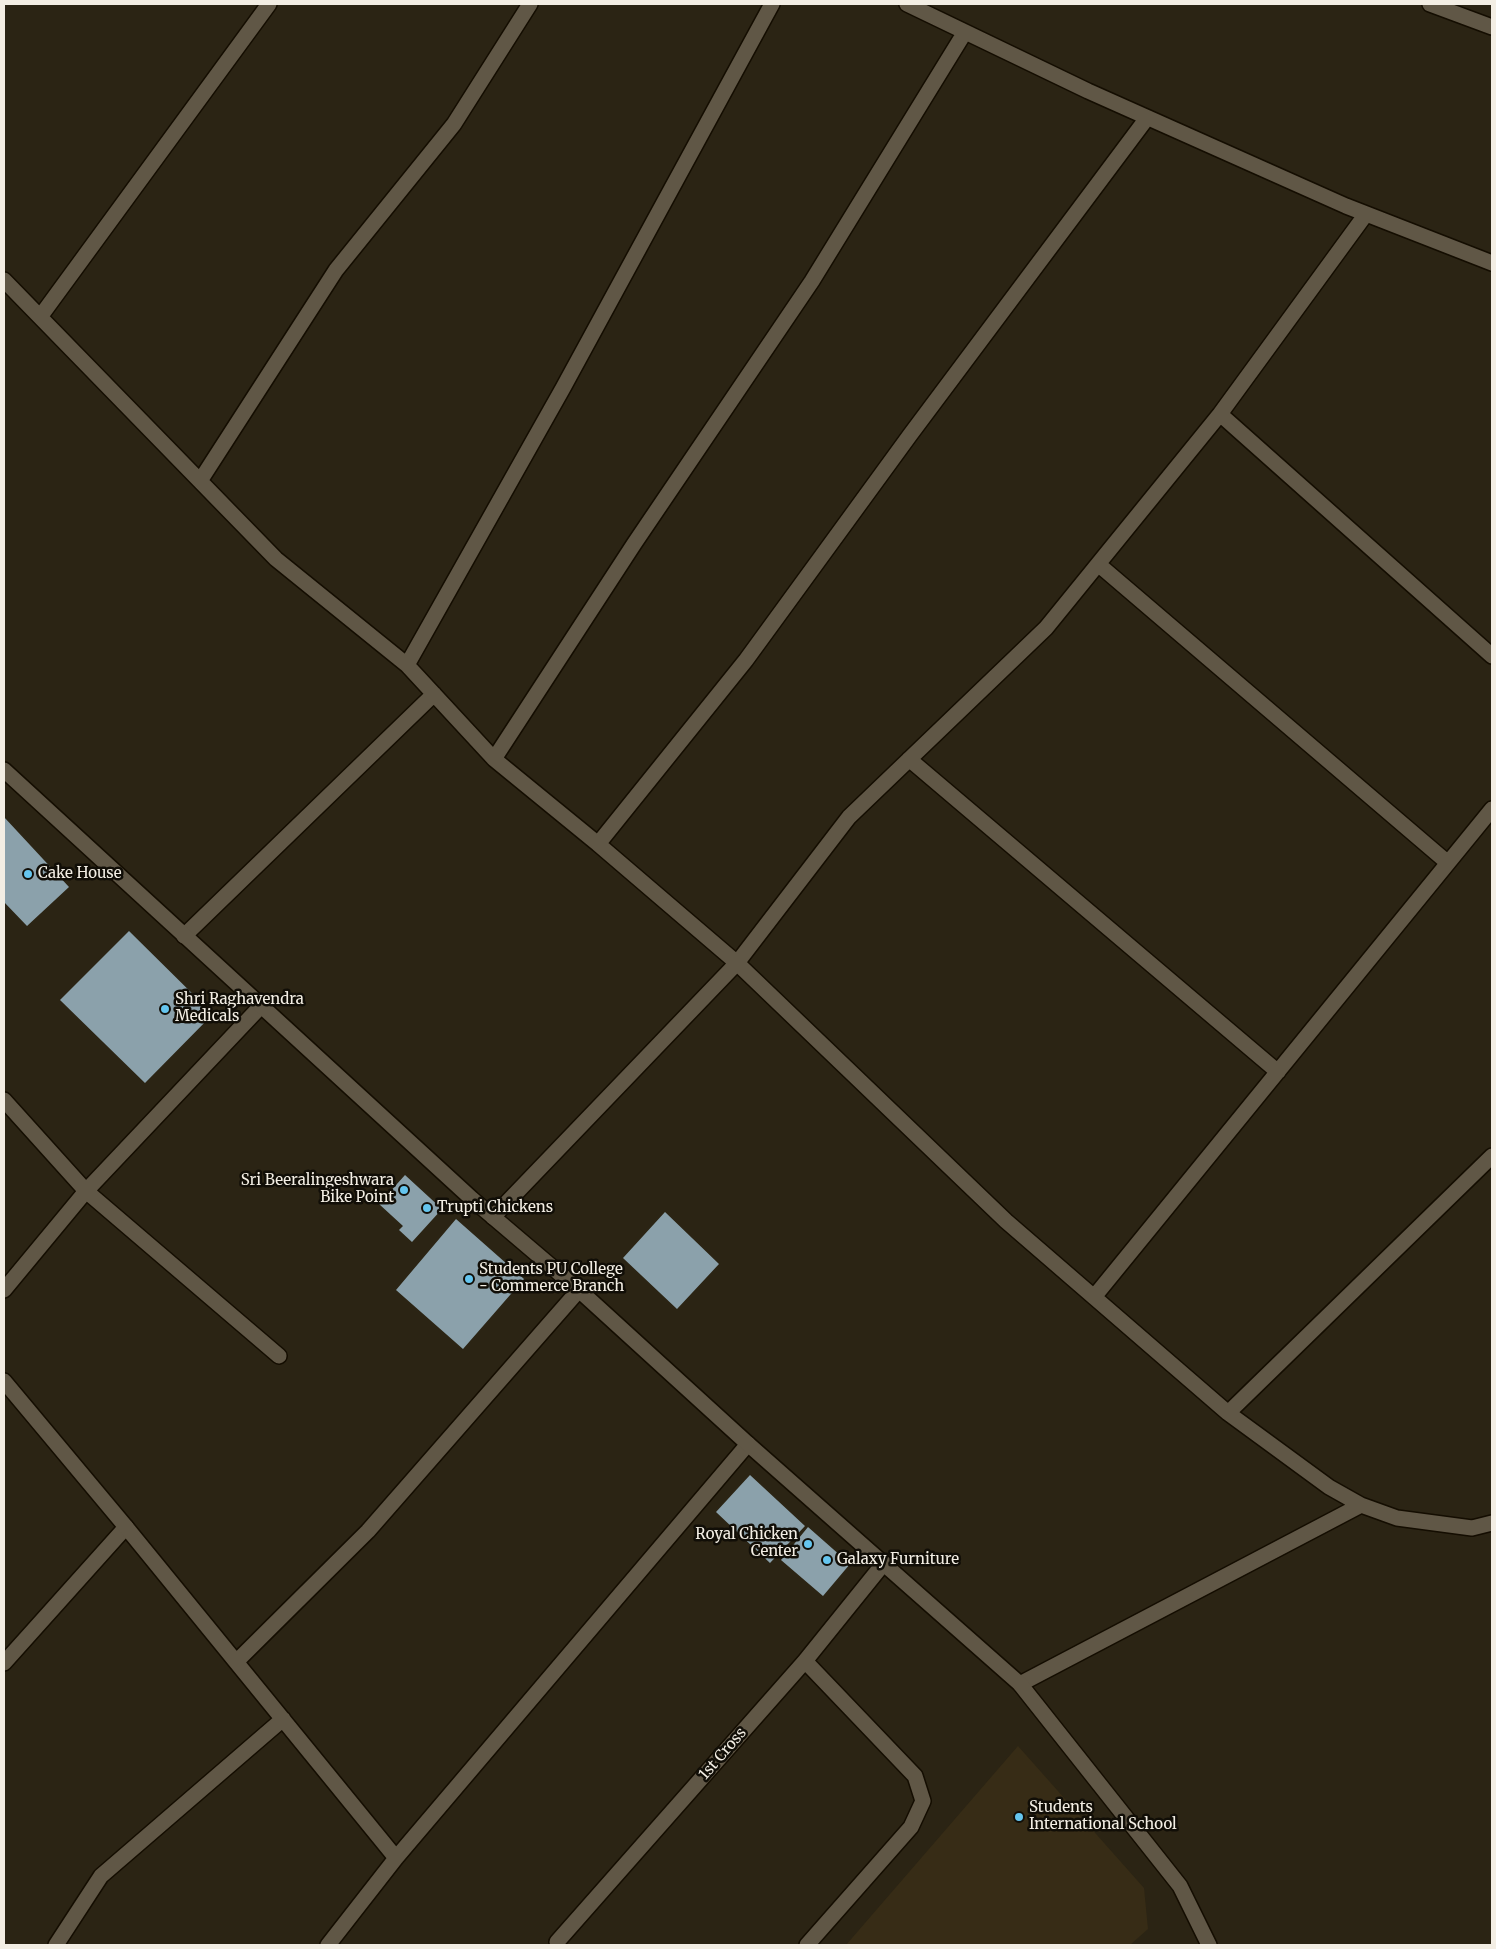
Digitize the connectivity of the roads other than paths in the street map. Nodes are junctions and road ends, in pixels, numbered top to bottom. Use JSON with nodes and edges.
{"nodes":[{"id":1,"x":269,"y":4,"type":"edge"},
{"id":2,"x":530,"y":4,"type":"edge"},
{"id":3,"x":772,"y":4,"type":"edge"},
{"id":4,"x":907,"y":4,"type":"edge"},
{"id":5,"x":1430,"y":4,"type":"edge"},
{"id":6,"x":1492,"y":27,"type":"edge"},
{"id":7,"x":965,"y":32,"type":"junction"},
{"id":8,"x":1147,"y":118,"type":"junction"},
{"id":9,"x":1366,"y":214,"type":"junction"},
{"id":10,"x":1492,"y":263,"type":"edge"},
{"id":11,"x":4,"y":280,"type":"edge"},
{"id":12,"x":40,"y":317,"type":"junction"},
{"id":13,"x":1220,"y":414,"type":"junction"},
{"id":14,"x":200,"y":481,"type":"junction"},
{"id":15,"x":1098,"y":564,"type":"junction"},
{"id":16,"x":1492,"y":656,"type":"edge"},
{"id":17,"x":407,"y":665,"type":"junction"},
{"id":18,"x":434,"y":694,"type":"junction"},
{"id":19,"x":494,"y":759,"type":"junction"},
{"id":20,"x":910,"y":759,"type":"junction"},
{"id":21,"x":4,"y":770,"type":"edge"},
{"id":22,"x":1492,"y":809,"type":"edge"},
{"id":23,"x":598,"y":844,"type":"junction"},
{"id":24,"x":1448,"y":863,"type":"junction"},
{"id":25,"x":184,"y":936,"type":"junction"},
{"id":26,"x":737,"y":963,"type":"junction"},
{"id":27,"x":261,"y":1006,"type":"junction"},
{"id":28,"x":1278,"y":1072,"type":"junction"},
{"id":29,"x":4,"y":1100,"type":"edge"},
{"id":30,"x":1492,"y":1156,"type":"edge"},
{"id":31,"x":86,"y":1191,"type":"junction"},
{"id":32,"x":493,"y":1217,"type":"junction"},
{"id":33,"x":4,"y":1290,"type":"edge"},
{"id":34,"x":579,"y":1290,"type":"junction"},
{"id":35,"x":1094,"y":1297,"type":"junction"},
{"id":36,"x":278,"y":1356,"type":"dead end"},
{"id":37,"x":4,"y":1381,"type":"edge"},
{"id":38,"x":1228,"y":1413,"type":"junction"},
{"id":39,"x":748,"y":1444,"type":"junction"},
{"id":40,"x":1361,"y":1505,"type":"junction"},
{"id":41,"x":1492,"y":1523,"type":"edge"},
{"id":42,"x":126,"y":1527,"type":"junction"},
{"id":43,"x":884,"y":1563,"type":"junction"},
{"id":44,"x":806,"y":1660,"type":"junction"},
{"id":45,"x":236,"y":1662,"type":"junction"},
{"id":46,"x":4,"y":1663,"type":"edge"},
{"id":47,"x":1020,"y":1684,"type":"junction"},
{"id":48,"x":283,"y":1719,"type":"junction"},
{"id":49,"x":396,"y":1858,"type":"junction"},
{"id":50,"x":557,"y":1942,"type":"dead end"},
{"id":51,"x":56,"y":1945,"type":"edge"},
{"id":52,"x":328,"y":1945,"type":"edge"},
{"id":53,"x":806,"y":1945,"type":"edge"},
{"id":54,"x":1209,"y":1945,"type":"edge"}],
"edges":[{"from":1,"to":12,"type":"street"},
{"from":2,"to":14,"type":"street"},
{"from":3,"to":17,"type":"street"},
{"from":4,"to":7,"type":"street"},
{"from":5,"to":6,"type":"street"},
{"from":7,"to":8,"type":"street"},
{"from":7,"to":19,"type":"street"},
{"from":8,"to":9,"type":"street"},
{"from":8,"to":23,"type":"street"},
{"from":9,"to":10,"type":"street"},
{"from":9,"to":13,"type":"street"},
{"from":11,"to":12,"type":"street"},
{"from":12,"to":14,"type":"street"},
{"from":13,"to":15,"type":"street"},
{"from":13,"to":16,"type":"street"},
{"from":14,"to":17,"type":"street"},
{"from":15,"to":20,"type":"street"},
{"from":15,"to":24,"type":"street"},
{"from":17,"to":18,"type":"street"},
{"from":18,"to":19,"type":"street"},
{"from":18,"to":25,"type":"street"},
{"from":19,"to":23,"type":"street"},
{"from":20,"to":26,"type":"street"},
{"from":20,"to":28,"type":"street"},
{"from":21,"to":25,"type":"street"},
{"from":22,"to":24,"type":"street"},
{"from":23,"to":26,"type":"street"},
{"from":24,"to":28,"type":"street"},
{"from":25,"to":27,"type":"street"},
{"from":26,"to":32,"type":"street"},
{"from":26,"to":35,"type":"street"},
{"from":27,"to":31,"type":"street"},
{"from":27,"to":32,"type":"street"},
{"from":28,"to":35,"type":"street"},
{"from":29,"to":31,"type":"street"},
{"from":30,"to":38,"type":"street"},
{"from":31,"to":33,"type":"street"},
{"from":31,"to":36,"type":"street"},
{"from":32,"to":34,"type":"street"},
{"from":34,"to":39,"type":"street"},
{"from":34,"to":45,"type":"street"},
{"from":35,"to":38,"type":"street"},
{"from":37,"to":42,"type":"street"},
{"from":38,"to":40,"type":"street"},
{"from":39,"to":43,"type":"street"},
{"from":39,"to":49,"type":"street"},
{"from":40,"to":41,"type":"street"},
{"from":40,"to":47,"type":"street"},
{"from":42,"to":45,"type":"street"},
{"from":42,"to":46,"type":"street"},
{"from":43,"to":44,"type":"street","name":"1st Cross"},
{"from":43,"to":47,"type":"street"},
{"from":44,"to":50,"type":"street","name":"1st Cross"},
{"from":44,"to":53,"type":"street"},
{"from":45,"to":48,"type":"street"},
{"from":47,"to":54,"type":"street"},
{"from":48,"to":49,"type":"street"},
{"from":48,"to":51,"type":"street"},
{"from":49,"to":52,"type":"street"}]}
